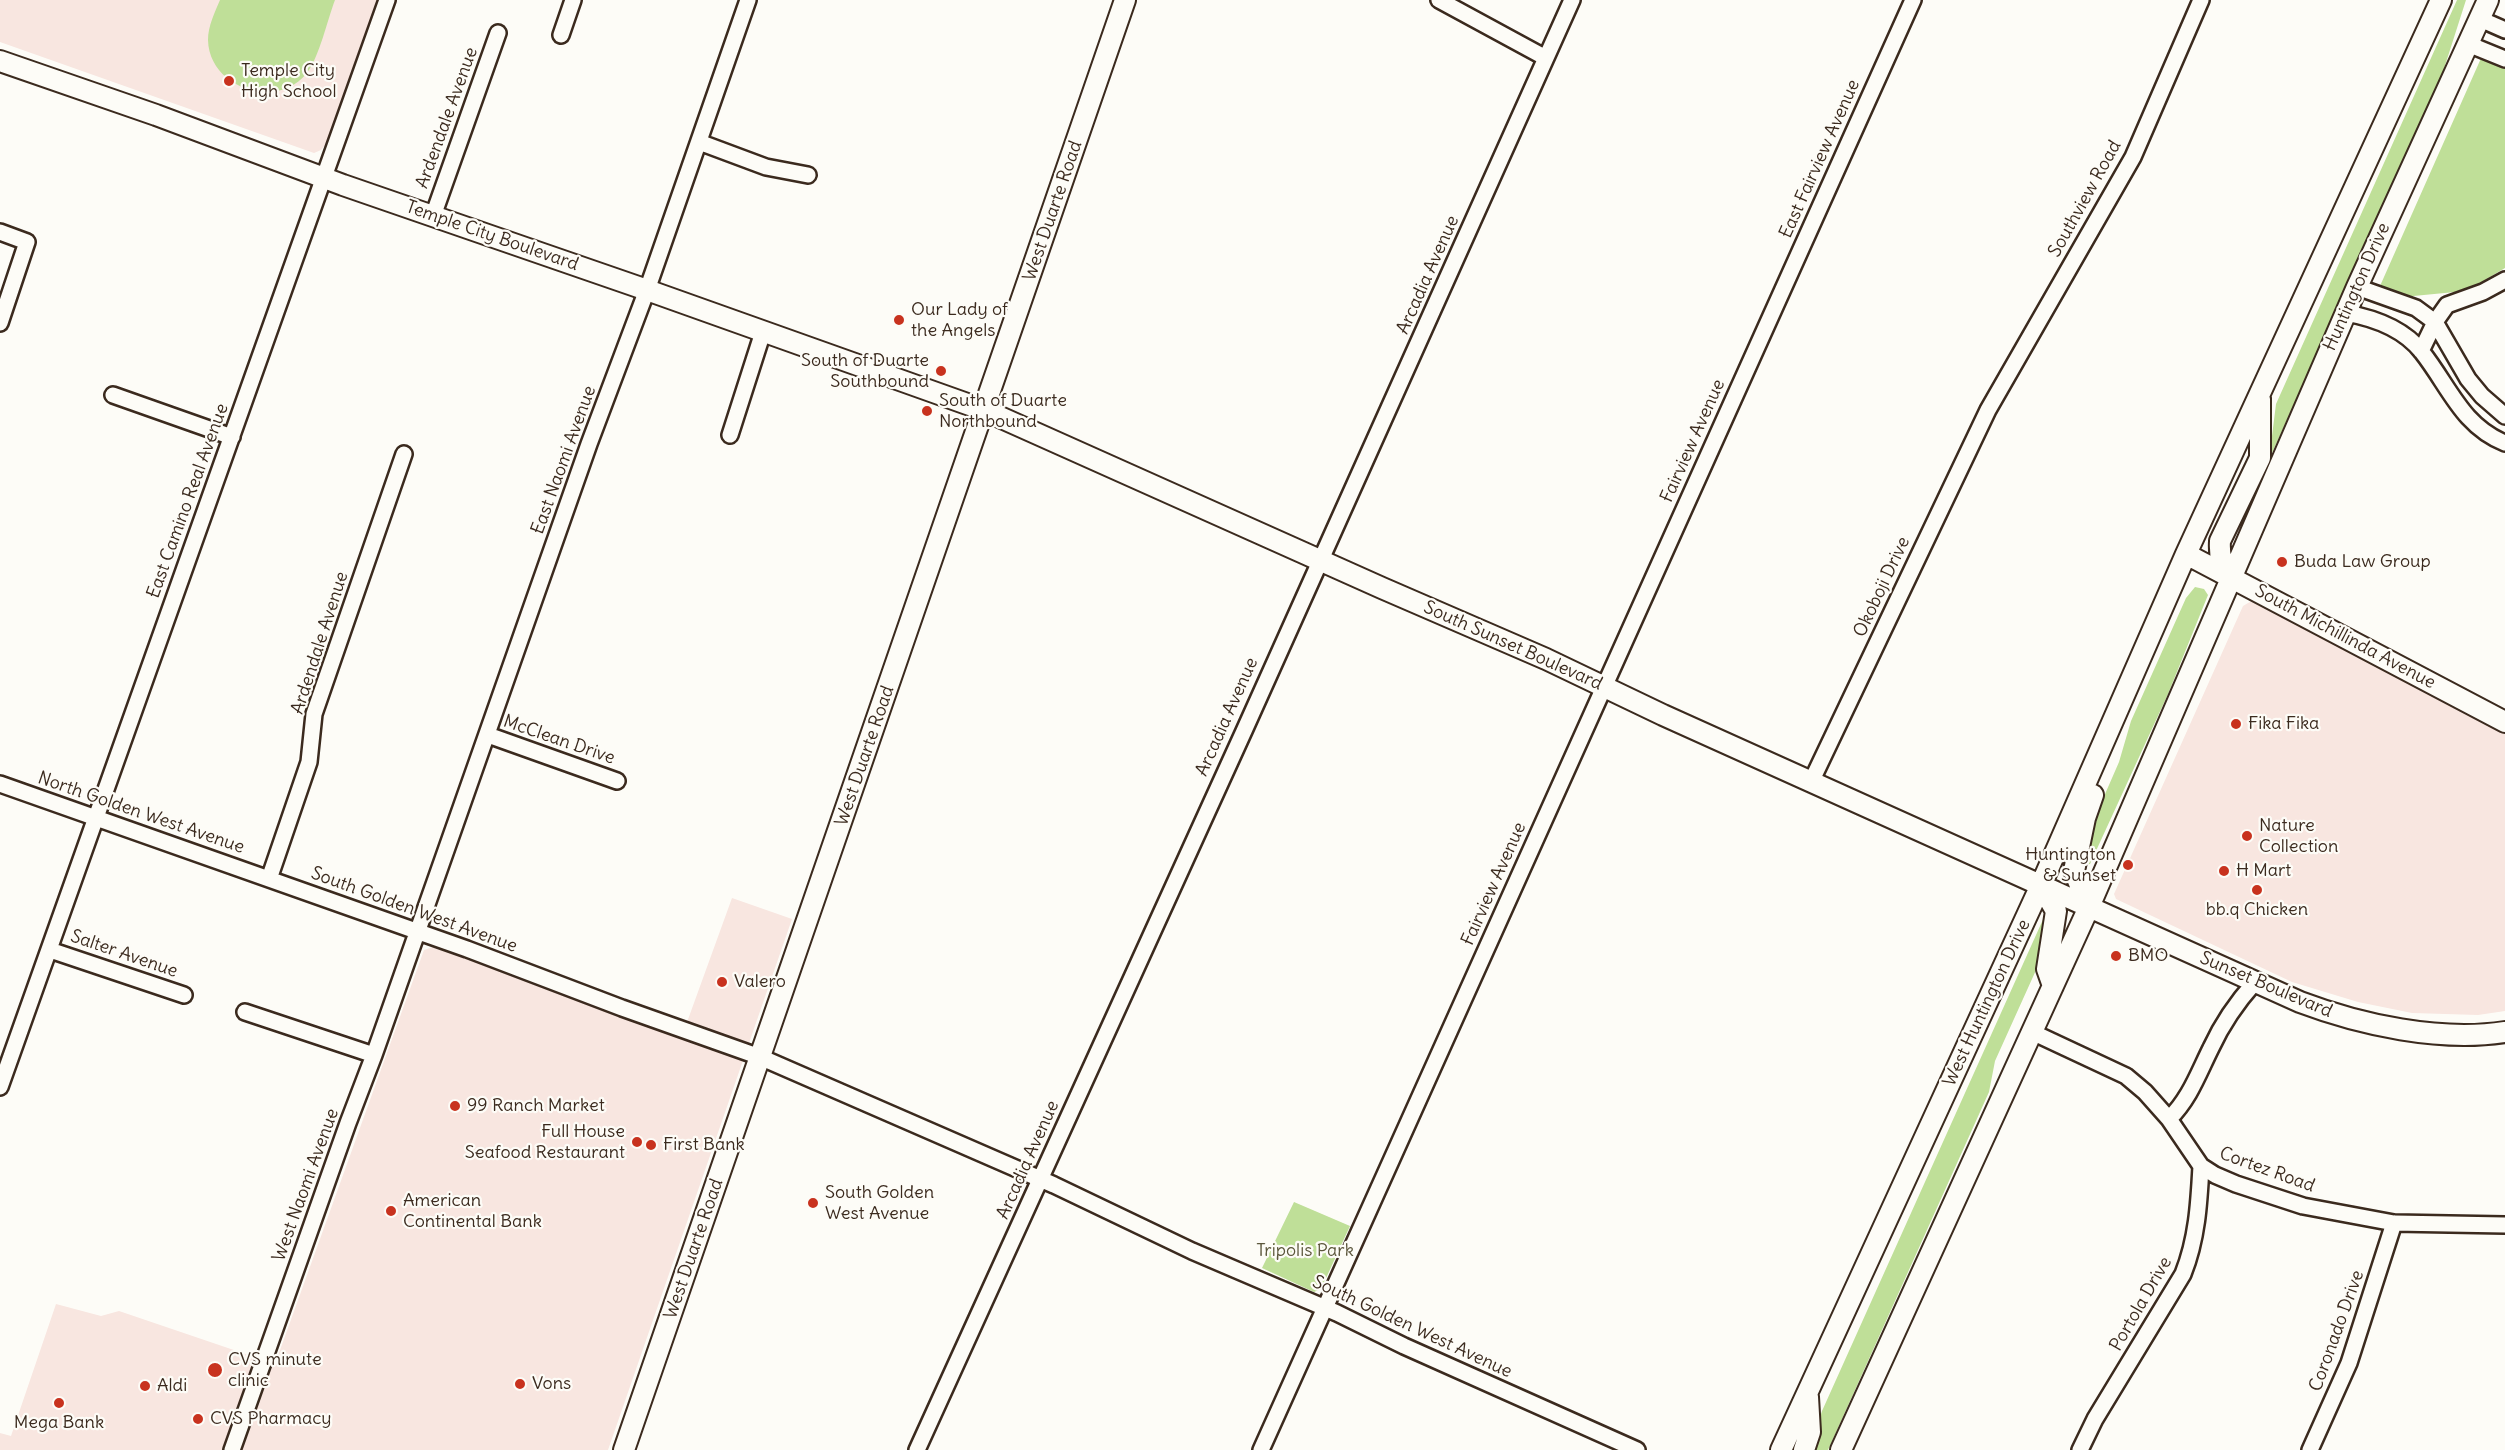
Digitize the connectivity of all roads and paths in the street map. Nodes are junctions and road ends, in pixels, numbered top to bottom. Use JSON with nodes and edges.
{"nodes":[{"id":1,"x":387,"y":0,"type":"edge"},
{"id":2,"x":573,"y":0,"type":"edge"},
{"id":3,"x":748,"y":0,"type":"edge"},
{"id":4,"x":1125,"y":0,"type":"edge"},
{"id":5,"x":1439,"y":0,"type":"edge"},
{"id":6,"x":1572,"y":0,"type":"edge"},
{"id":7,"x":1913,"y":0,"type":"edge"},
{"id":8,"x":2201,"y":0,"type":"edge"},
{"id":9,"x":2442,"y":0,"type":"edge"},
{"id":10,"x":2488,"y":0,"type":"edge"},
{"id":11,"x":2480,"y":19,"type":"junction"},
{"id":12,"x":2505,"y":30,"type":"edge"},
{"id":13,"x":498,"y":33,"type":"dead end"},
{"id":14,"x":561,"y":35,"type":"dead end"},
{"id":15,"x":2468,"y":44,"type":"junction"},
{"id":16,"x":1546,"y":58,"type":"junction"},
{"id":17,"x":2505,"y":59,"type":"edge"},
{"id":18,"x":0,"y":61,"type":"edge"},
{"id":19,"x":699,"y":142,"type":"junction"},
{"id":20,"x":808,"y":175,"type":"dead end"},
{"id":21,"x":324,"y":176,"type":"junction"},
{"id":22,"x":432,"y":216,"type":"junction"},
{"id":23,"x":0,"y":232,"type":"edge"},
{"id":24,"x":2505,"y":280,"type":"edge"},
{"id":25,"x":2357,"y":287,"type":"junction"},
{"id":26,"x":647,"y":290,"type":"junction"},
{"id":27,"x":2346,"y":313,"type":"junction"},
{"id":28,"x":2435,"y":322,"type":"junction"},
{"id":29,"x":0,"y":323,"type":"edge"},
{"id":30,"x":763,"y":332,"type":"junction"},
{"id":31,"x":1762,"y":334,"type":"joint"},
{"id":32,"x":2421,"y":351,"type":"junction"},
{"id":33,"x":112,"y":394,"type":"dead end"},
{"id":34,"x":2259,"y":396,"type":"junction"},
{"id":35,"x":984,"y":410,"type":"junction"},
{"id":36,"x":1988,"y":410,"type":"joint"},
{"id":37,"x":2505,"y":416,"type":"edge"},
{"id":38,"x":730,"y":435,"type":"dead end"},
{"id":39,"x":232,"y":436,"type":"junction"},
{"id":40,"x":2505,"y":443,"type":"edge"},
{"id":41,"x":404,"y":454,"type":"dead end"},
{"id":42,"x":2186,"y":554,"type":"junction"},
{"id":43,"x":1320,"y":560,"type":"junction"},
{"id":44,"x":2231,"y":577,"type":"junction"},
{"id":45,"x":1604,"y":686,"type":"junction"},
{"id":46,"x":2505,"y":722,"type":"edge"},
{"id":47,"x":488,"y":735,"type":"junction"},
{"id":48,"x":2097,"y":757,"type":"junction"},
{"id":49,"x":1812,"y":780,"type":"junction"},
{"id":50,"x":617,"y":781,"type":"dead end"},
{"id":51,"x":0,"y":784,"type":"edge"},
{"id":52,"x":96,"y":818,"type":"junction"},
{"id":53,"x":269,"y":879,"type":"junction"},
{"id":54,"x":2041,"y":885,"type":"junction"},
{"id":55,"x":2089,"y":907,"type":"junction"},
{"id":56,"x":417,"y":933,"type":"junction"},
{"id":57,"x":50,"y":950,"type":"junction"},
{"id":58,"x":2254,"y":982,"type":"junction"},
{"id":59,"x":2053,"y":986,"type":"junction"},
{"id":60,"x":184,"y":995,"type":"dead end"},
{"id":61,"x":245,"y":1012,"type":"dead end"},
{"id":62,"x":2032,"y":1032,"type":"junction"},
{"id":63,"x":2505,"y":1032,"type":"edge"},
{"id":64,"x":375,"y":1056,"type":"junction"},
{"id":65,"x":760,"y":1057,"type":"junction"},
{"id":66,"x":1,"y":1081,"type":"edge"},
{"id":67,"x":2169,"y":1119,"type":"junction"},
{"id":68,"x":2201,"y":1166,"type":"junction"},
{"id":69,"x":1041,"y":1180,"type":"junction"},
{"id":70,"x":2394,"y":1223,"type":"junction"},
{"id":71,"x":2505,"y":1225,"type":"edge"},
{"id":72,"x":1324,"y":1307,"type":"junction"},
{"id":73,"x":1808,"y":1392,"type":"junction"},
{"id":74,"x":232,"y":1450,"type":"edge"},
{"id":75,"x":624,"y":1450,"type":"edge"},
{"id":76,"x":917,"y":1450,"type":"edge"},
{"id":77,"x":1261,"y":1450,"type":"edge"},
{"id":78,"x":1637,"y":1450,"type":"edge"},
{"id":79,"x":1781,"y":1450,"type":"edge"},
{"id":80,"x":1804,"y":1450,"type":"edge"},
{"id":81,"x":1841,"y":1450,"type":"edge"},
{"id":82,"x":2080,"y":1450,"type":"edge"},
{"id":83,"x":2310,"y":1450,"type":"edge"}],
"edges":[{"from":1,"to":21,"type":"street","name":"East Camino Real Avenue"},
{"from":2,"to":14,"type":"street"},
{"from":3,"to":19,"type":"street","name":"East Naomi Avenue"},
{"from":4,"to":35,"type":"main road","name":"West Duarte Road"},
{"from":5,"to":16,"type":"street"},
{"from":6,"to":16,"type":"street","name":"Arcadia Avenue"},
{"from":7,"to":31,"type":"street","name":"East Fairview Avenue"},
{"from":8,"to":36,"type":"street","name":"Southview Road"},
{"from":9,"to":34,"type":"main road"},
{"from":10,"to":11,"type":"main road","name":"Huntington Drive"},
{"from":11,"to":12,"type":"street"},
{"from":11,"to":15,"type":"main road","name":"Huntington Drive"},
{"from":13,"to":22,"type":"street","name":"Ardendale Avenue"},
{"from":15,"to":17,"type":"street"},
{"from":15,"to":25,"type":"main road","name":"Huntington Drive"},
{"from":16,"to":43,"type":"street","name":"Arcadia Avenue"},
{"from":18,"to":21,"type":"main road","name":"Temple City Boulevard"},
{"from":19,"to":20,"type":"street"},
{"from":19,"to":26,"type":"street","name":"East Naomi Avenue"},
{"from":21,"to":22,"type":"main road","name":"Temple City Boulevard"},
{"from":21,"to":39,"type":"street","name":"East Camino Real Avenue"},
{"from":22,"to":26,"type":"main road","name":"Temple City Boulevard"},
{"from":23,"to":29,"type":"street"},
{"from":24,"to":28,"type":"street"},
{"from":25,"to":27,"type":"main road","name":"Huntington Drive"},
{"from":25,"to":28,"type":"street"},
{"from":26,"to":30,"type":"main road","name":"Temple City Boulevard"},
{"from":26,"to":47,"type":"street","name":"East Naomi Avenue"},
{"from":27,"to":32,"type":"street"},
{"from":27,"to":44,"type":"main road","name":"Huntington Drive"},
{"from":28,"to":32,"type":"street"},
{"from":28,"to":37,"type":"street"},
{"from":30,"to":35,"type":"main road","name":"Temple City Boulevard"},
{"from":30,"to":38,"type":"street"},
{"from":31,"to":45,"type":"street","name":"Fairview Avenue"},
{"from":32,"to":40,"type":"street"},
{"from":33,"to":39,"type":"street"},
{"from":34,"to":42,"type":"main road"},
{"from":34,"to":44,"type":"main road"},
{"from":35,"to":43,"type":"main road","name":"South Sunset Boulevard"},
{"from":35,"to":65,"type":"main road","name":"West Duarte Road"},
{"from":36,"to":49,"type":"street","name":"Okoboji Drive"},
{"from":39,"to":52,"type":"street","name":"East Camino Real Avenue"},
{"from":41,"to":53,"type":"street","name":"Ardendale Avenue"},
{"from":42,"to":44,"type":"main road","name":"South Michillinda Avenue"},
{"from":42,"to":48,"type":"main road","name":"West Huntington Drive"},
{"from":43,"to":45,"type":"main road","name":"South Sunset Boulevard"},
{"from":43,"to":69,"type":"street","name":"Arcadia Avenue"},
{"from":44,"to":46,"type":"main road","name":"South Michillinda Avenue"},
{"from":44,"to":55,"type":"main road"},
{"from":45,"to":49,"type":"main road","name":"South Sunset Boulevard"},
{"from":45,"to":72,"type":"street","name":"Fairview Avenue"},
{"from":47,"to":50,"type":"street","name":"McClean Drive"},
{"from":47,"to":56,"type":"street","name":"East Naomi Avenue"},
{"from":48,"to":54,"type":"main road","name":"West Huntington Drive"},
{"from":48,"to":55,"type":"main road"},
{"from":49,"to":54,"type":"main road","name":"South Sunset Boulevard"},
{"from":51,"to":52,"type":"street","name":"North Golden West Avenue"},
{"from":52,"to":53,"type":"street","name":"North Golden West Avenue"},
{"from":52,"to":57,"type":"street","name":"East Camino Real Avenue"},
{"from":53,"to":56,"type":"street","name":"South Golden West Avenue"},
{"from":54,"to":55,"type":"main road","name":"Sunset Boulevard"},
{"from":54,"to":59,"type":"main road"},
{"from":54,"to":73,"type":"main road","name":"West Huntington Drive"},
{"from":55,"to":58,"type":"main road","name":"Sunset Boulevard"},
{"from":55,"to":59,"type":"main road"},
{"from":56,"to":64,"type":"street","name":"West Naomi Avenue"},
{"from":56,"to":65,"type":"street","name":"South Golden West Avenue"},
{"from":57,"to":60,"type":"street","name":"Salter Avenue"},
{"from":57,"to":66,"type":"street","name":"East Camino Real Avenue"},
{"from":58,"to":63,"type":"main road","name":"Sunset Boulevard"},
{"from":58,"to":67,"type":"street"},
{"from":59,"to":62,"type":"main road"},
{"from":61,"to":64,"type":"street"},
{"from":62,"to":67,"type":"street","name":"Cortez Road"},
{"from":62,"to":81,"type":"main road"},
{"from":64,"to":74,"type":"street","name":"West Naomi Avenue"},
{"from":65,"to":69,"type":"street","name":"South Golden West Avenue"},
{"from":65,"to":75,"type":"main road","name":"West Duarte Road"},
{"from":67,"to":68,"type":"street","name":"Cortez Road"},
{"from":68,"to":70,"type":"street","name":"Cortez Road"},
{"from":68,"to":82,"type":"street","name":"Portola Drive"},
{"from":69,"to":72,"type":"street","name":"South Golden West Avenue"},
{"from":69,"to":76,"type":"street","name":"Arcadia Avenue"},
{"from":70,"to":71,"type":"street","name":"Cortez Road"},
{"from":70,"to":83,"type":"street","name":"Coronado Drive"},
{"from":72,"to":77,"type":"street","name":"Fairview Avenue"},
{"from":72,"to":78,"type":"street","name":"South Golden West Avenue"},
{"from":73,"to":79,"type":"main road","name":"West Huntington Drive"},
{"from":73,"to":80,"type":"main road"}]}
